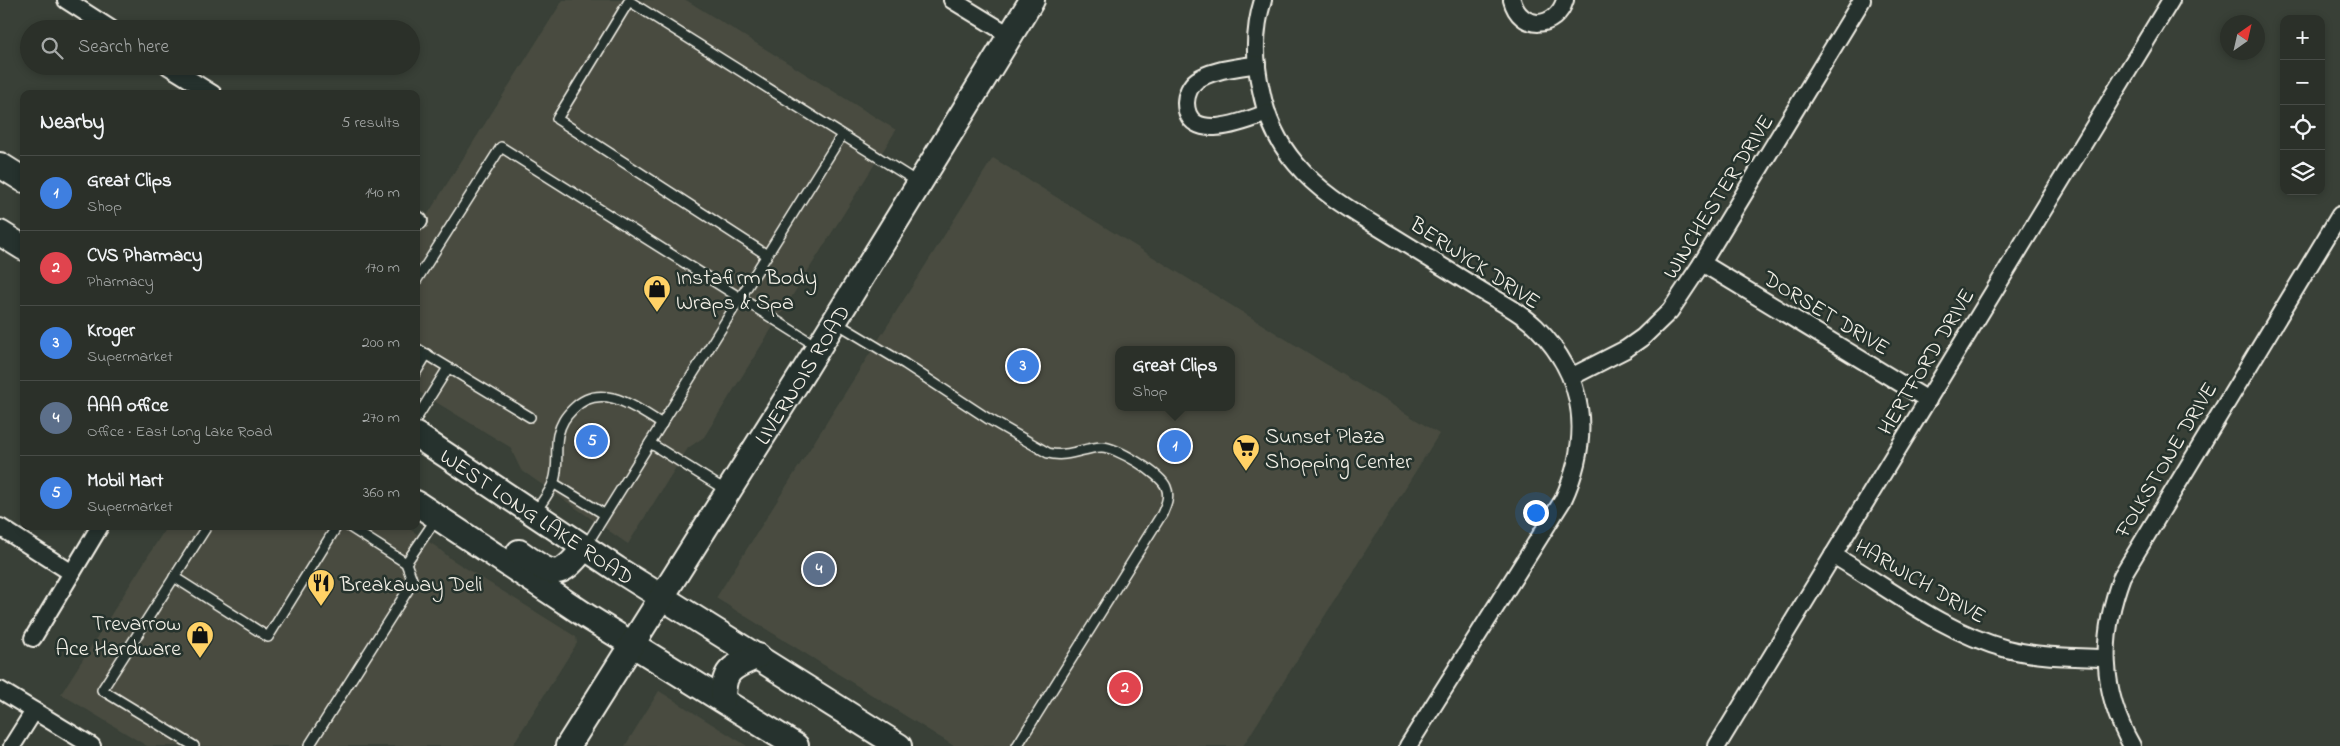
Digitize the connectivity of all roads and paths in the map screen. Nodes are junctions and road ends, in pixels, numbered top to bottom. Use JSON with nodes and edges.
{"nodes":[{"id":1,"x":66,"y":0,"type":"edge"},
{"id":2,"x":952,"y":0,"type":"edge"},
{"id":3,"x":1032,"y":0,"type":"edge"},
{"id":4,"x":1263,"y":0,"type":"edge"},
{"id":5,"x":1512,"y":0,"type":"edge"},
{"id":6,"x":1565,"y":0,"type":"edge"},
{"id":7,"x":1862,"y":0,"type":"edge"},
{"id":8,"x":2171,"y":0,"type":"edge"},
{"id":9,"x":97,"y":20,"type":"edge"},
{"id":10,"x":1011,"y":36,"type":"junction"},
{"id":11,"x":1257,"y":64,"type":"junction"},
{"id":12,"x":182,"y":75,"type":"edge"},
{"id":13,"x":207,"y":90,"type":"edge"},
{"id":14,"x":1267,"y":113,"type":"junction"},
{"id":15,"x":842,"y":134,"type":"junction"},
{"id":16,"x":0,"y":165,"type":"edge"},
{"id":17,"x":20,"y":178,"type":"edge"},
{"id":18,"x":919,"y":184,"type":"junction"},
{"id":19,"x":2340,"y":215,"type":"edge"},
{"id":20,"x":0,"y":222,"type":"edge"},
{"id":21,"x":20,"y":228,"type":"edge"},
{"id":22,"x":0,"y":233,"type":"edge"},
{"id":23,"x":20,"y":246,"type":"edge"},
{"id":24,"x":767,"y":255,"type":"junction"},
{"id":25,"x":1702,"y":263,"type":"junction"},
{"id":26,"x":420,"y":275,"type":"edge"},
{"id":27,"x":740,"y":298,"type":"junction"},
{"id":28,"x":835,"y":322,"type":"junction"},
{"id":29,"x":819,"y":347,"type":"junction"},
{"id":30,"x":420,"y":350,"type":"edge"},
{"id":31,"x":427,"y":354,"type":"junction"},
{"id":32,"x":420,"y":365,"type":"edge"},
{"id":33,"x":448,"y":368,"type":"junction"},
{"id":34,"x":1571,"y":377,"type":"junction"},
{"id":35,"x":1928,"y":400,"type":"junction"},
{"id":36,"x":420,"y":414,"type":"edge"},
{"id":37,"x":530,"y":417,"type":"dead end"},
{"id":38,"x":662,"y":424,"type":"junction"},
{"id":39,"x":420,"y":438,"type":"edge"},
{"id":40,"x":650,"y":443,"type":"junction"},
{"id":41,"x":420,"y":453,"type":"edge"},
{"id":42,"x":553,"y":483,"type":"junction"},
{"id":43,"x":727,"y":491,"type":"junction"},
{"id":44,"x":420,"y":494,"type":"edge"},
{"id":45,"x":420,"y":506,"type":"edge"},
{"id":46,"x":528,"y":510,"type":"junction"},
{"id":47,"x":604,"y":514,"type":"junction"},
{"id":48,"x":438,"y":517,"type":"junction"},
{"id":49,"x":0,"y":527,"type":"edge"},
{"id":50,"x":98,"y":530,"type":"edge"},
{"id":51,"x":204,"y":530,"type":"edge"},
{"id":52,"x":334,"y":530,"type":"edge"},
{"id":53,"x":354,"y":530,"type":"edge"},
{"id":54,"x":584,"y":548,"type":"junction"},
{"id":55,"x":1833,"y":555,"type":"junction"},
{"id":56,"x":406,"y":563,"type":"junction"},
{"id":57,"x":72,"y":573,"type":"junction"},
{"id":58,"x":174,"y":577,"type":"junction"},
{"id":59,"x":661,"y":597,"type":"junction"},
{"id":60,"x":32,"y":638,"type":"dead end"},
{"id":61,"x":632,"y":644,"type":"junction"},
{"id":62,"x":758,"y":656,"type":"junction"},
{"id":63,"x":2105,"y":658,"type":"junction"},
{"id":64,"x":0,"y":690,"type":"edge"},
{"id":65,"x":723,"y":700,"type":"junction"},
{"id":66,"x":34,"y":711,"type":"junction"},
{"id":67,"x":12,"y":746,"type":"edge"},
{"id":68,"x":92,"y":746,"type":"edge"},
{"id":69,"x":194,"y":746,"type":"edge"},
{"id":70,"x":309,"y":746,"type":"edge"},
{"id":71,"x":568,"y":746,"type":"edge"},
{"id":72,"x":796,"y":746,"type":"edge"},
{"id":73,"x":899,"y":746,"type":"edge"},
{"id":74,"x":1017,"y":746,"type":"edge"},
{"id":75,"x":1408,"y":746,"type":"edge"},
{"id":76,"x":1717,"y":746,"type":"edge"},
{"id":77,"x":2132,"y":746,"type":"edge"}],
"edges":[{"from":1,"to":9,"type":"street"},
{"from":2,"to":10,"type":"street"},
{"from":3,"to":10,"type":"main road","name":"LIVERNOIS ROAD"},
{"from":4,"to":11,"type":"street","name":"BERWYCK DRIVE"},
{"from":5,"to":6,"type":"street"},
{"from":7,"to":25,"type":"street","name":"WINCHESTER DRIVE"},
{"from":8,"to":35,"type":"street","name":"HERTFORD DRIVE"},
{"from":10,"to":18,"type":"main road","name":"LIVERNOIS ROAD"},
{"from":11,"to":14,"type":"street","name":"BERWYCK DRIVE"},
{"from":11,"to":14,"type":"street"},
{"from":12,"to":13,"type":"street"},
{"from":14,"to":34,"type":"street","name":"BERWYCK DRIVE"},
{"from":15,"to":18,"type":"lane"},
{"from":15,"to":24,"type":"lane"},
{"from":15,"to":24,"type":"lane"},
{"from":16,"to":17,"type":"main road"},
{"from":18,"to":28,"type":"main road","name":"LIVERNOIS ROAD"},
{"from":19,"to":63,"type":"street","name":"FOLKSTONE DRIVE"},
{"from":20,"to":21,"type":"main road"},
{"from":22,"to":23,"type":"main road"},
{"from":24,"to":27,"type":"lane"},
{"from":25,"to":34,"type":"street","name":"WINCHESTER DRIVE"},
{"from":25,"to":35,"type":"street","name":"DORSET DRIVE"},
{"from":26,"to":27,"type":"lane"},
{"from":27,"to":29,"type":"lane"},
{"from":27,"to":38,"type":"lane"},
{"from":28,"to":29,"type":"main road","name":"LIVERNOIS ROAD"},
{"from":28,"to":74,"type":"lane"},
{"from":29,"to":43,"type":"main road","name":"LIVERNOIS ROAD"},
{"from":30,"to":31,"type":"lane"},
{"from":31,"to":32,"type":"lane"},
{"from":31,"to":33,"type":"lane"},
{"from":33,"to":36,"type":"lane"},
{"from":33,"to":37,"type":"lane"},
{"from":34,"to":75,"type":"street","name":"BERWYCK DRIVE"},
{"from":35,"to":55,"type":"street","name":"HERTFORD DRIVE"},
{"from":38,"to":40,"type":"lane"},
{"from":38,"to":42,"type":"lane"},
{"from":39,"to":46,"type":"main road","name":"WEST LONG LAKE ROAD"},
{"from":40,"to":43,"type":"lane"},
{"from":40,"to":47,"type":"lane"},
{"from":41,"to":46,"type":"main road"},
{"from":42,"to":46,"type":"lane"},
{"from":42,"to":47,"type":"lane"},
{"from":43,"to":59,"type":"main road","name":"LIVERNOIS ROAD"},
{"from":44,"to":54,"type":"main road"},
{"from":45,"to":48,"type":"main road"},
{"from":46,"to":54,"type":"main road","name":"WEST LONG LAKE ROAD"},
{"from":47,"to":54,"type":"lane"},
{"from":48,"to":56,"type":"lane"},
{"from":48,"to":61,"type":"main road"},
{"from":49,"to":57,"type":"street"},
{"from":50,"to":57,"type":"street"},
{"from":51,"to":58,"type":"lane"},
{"from":52,"to":58,"type":"lane"},
{"from":53,"to":56,"type":"lane"},
{"from":54,"to":59,"type":"main road","name":"WEST LONG LAKE ROAD"},
{"from":55,"to":63,"type":"street","name":"HARWICH DRIVE"},
{"from":55,"to":76,"type":"street","name":"HERTFORD DRIVE"},
{"from":56,"to":70,"type":"lane"},
{"from":57,"to":60,"type":"street"},
{"from":58,"to":69,"type":"lane"},
{"from":59,"to":61,"type":"main road","name":"LIVERNOIS ROAD"},
{"from":59,"to":62,"type":"main road","name":"WEST LONG LAKE ROAD"},
{"from":61,"to":65,"type":"main road"},
{"from":61,"to":71,"type":"main road","name":"LIVERNOIS ROAD"},
{"from":62,"to":65,"type":"main road"},
{"from":62,"to":73,"type":"main road","name":"WEST LONG LAKE ROAD"},
{"from":63,"to":77,"type":"street","name":"FOLKSTONE DRIVE"},
{"from":64,"to":66,"type":"street"},
{"from":65,"to":72,"type":"main road"},
{"from":66,"to":67,"type":"street"},
{"from":66,"to":68,"type":"street"}]}
